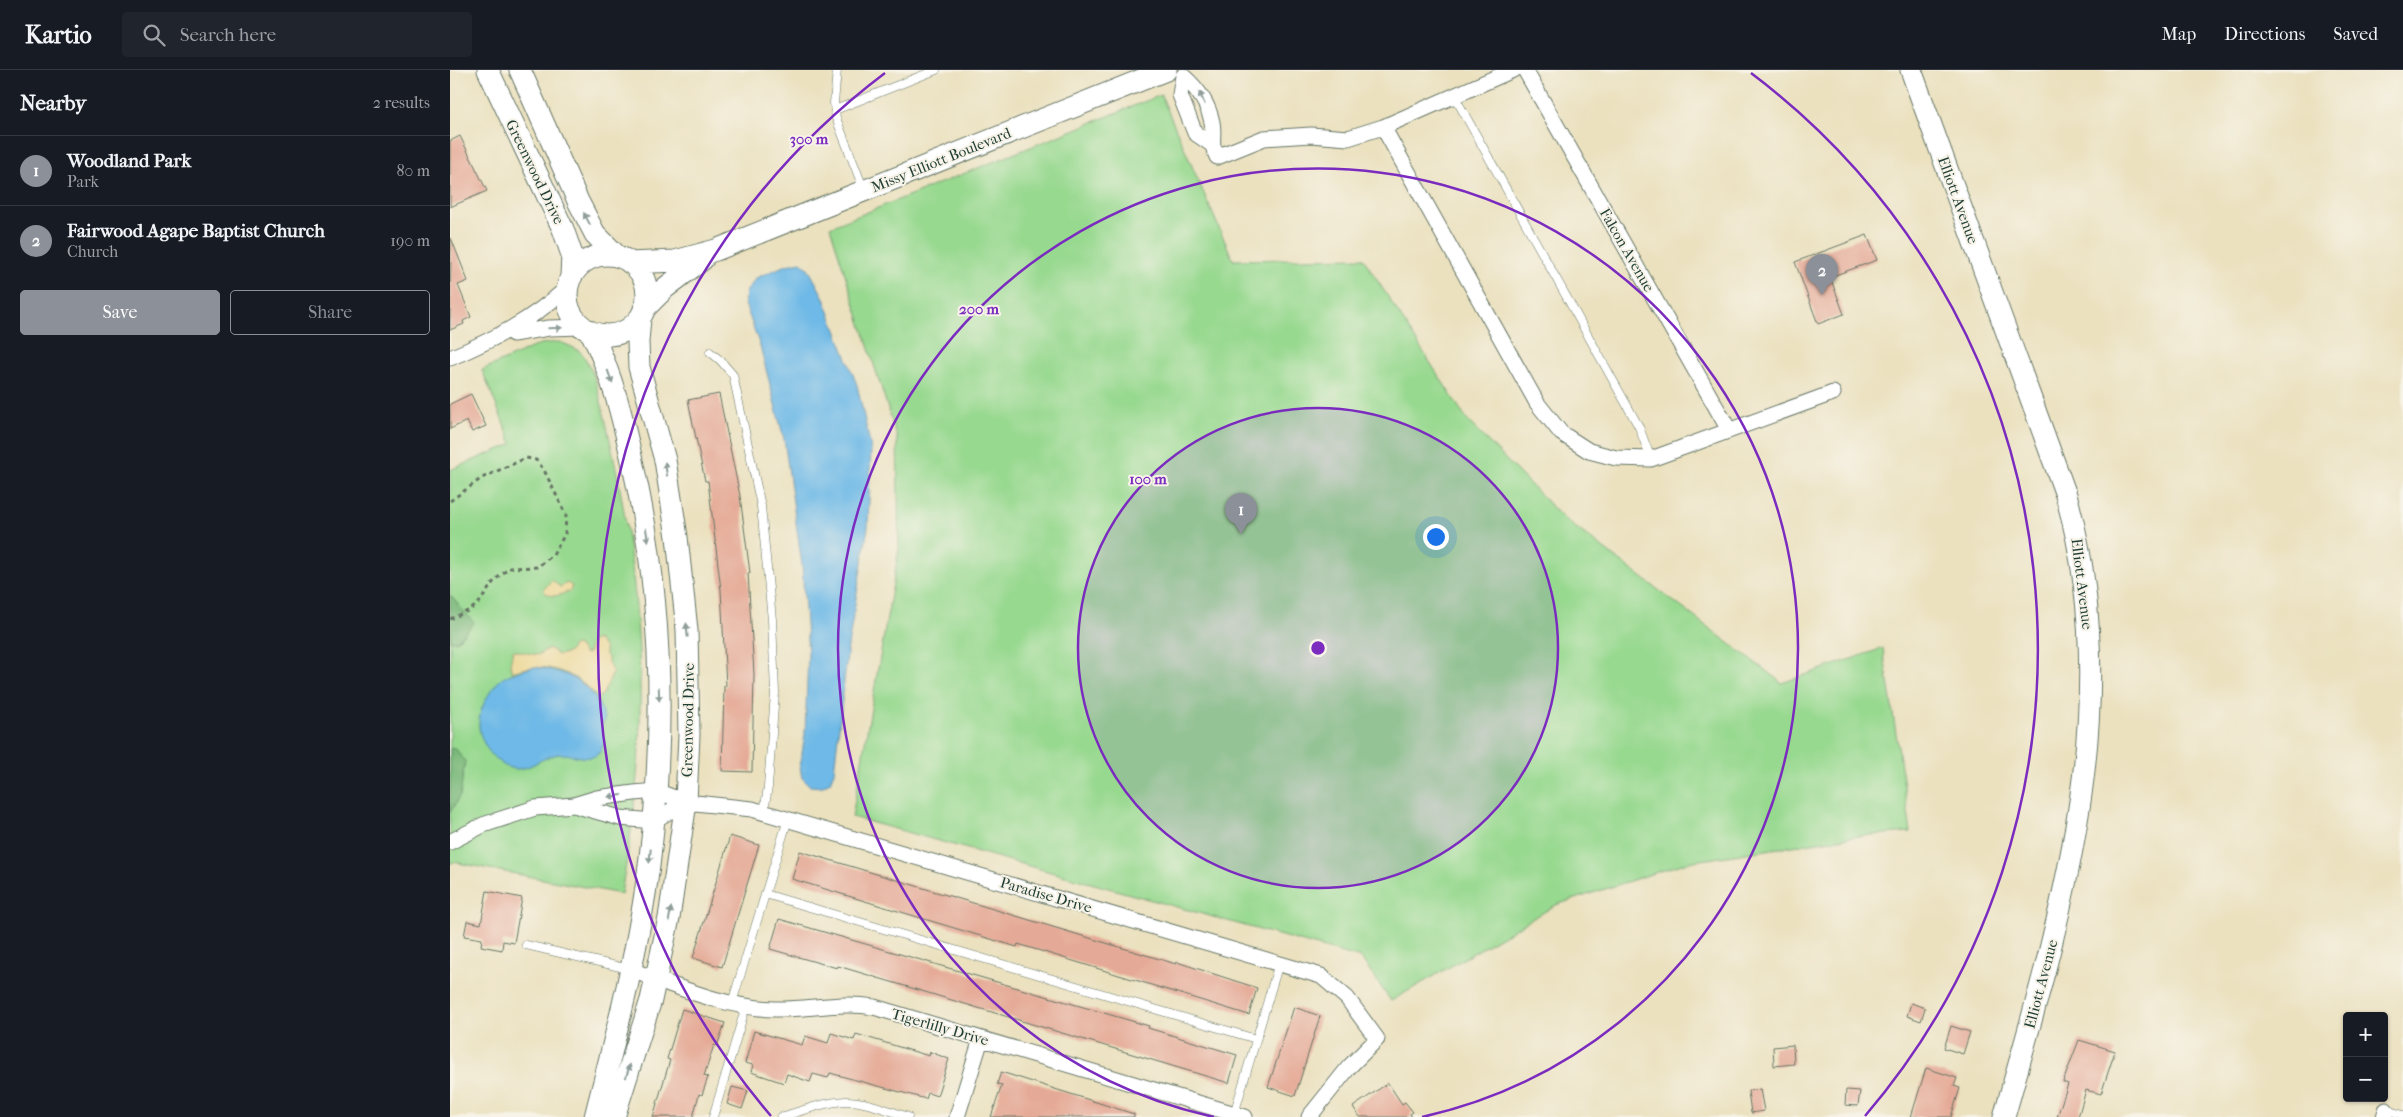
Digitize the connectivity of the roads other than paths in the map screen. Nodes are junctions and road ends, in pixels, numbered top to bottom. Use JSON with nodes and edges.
{"nodes":[{"id":1,"x":488,"y":70,"type":"edge"},
{"id":2,"x":520,"y":70,"type":"edge"},
{"id":3,"x":838,"y":70,"type":"edge"},
{"id":4,"x":936,"y":70,"type":"edge"},
{"id":5,"x":1513,"y":70,"type":"edge"},
{"id":6,"x":1524,"y":70,"type":"edge"},
{"id":7,"x":1911,"y":70,"type":"edge"},
{"id":8,"x":1177,"y":72,"type":"edge"},
{"id":9,"x":1455,"y":97,"type":"junction"},
{"id":10,"x":835,"y":110,"type":"junction"},
{"id":11,"x":1383,"y":128,"type":"junction"},
{"id":12,"x":864,"y":191,"type":"junction"},
{"id":13,"x":716,"y":250,"type":"junction"},
{"id":14,"x":624,"y":260,"type":"junction"},
{"id":15,"x":569,"y":282,"type":"junction"},
{"id":16,"x":642,"y":313,"type":"junction"},
{"id":17,"x":587,"y":330,"type":"junction"},
{"id":18,"x":495,"y":339,"type":"junction"},
{"id":19,"x":710,"y":352,"type":"dead end"},
{"id":20,"x":450,"y":358,"type":"edge"},
{"id":21,"x":1832,"y":393,"type":"dead end"},
{"id":22,"x":1729,"y":430,"type":"junction"},
{"id":23,"x":1651,"y":459,"type":"junction"},
{"id":24,"x":656,"y":791,"type":"junction"},
{"id":25,"x":686,"y":802,"type":"junction"},
{"id":26,"x":574,"y":805,"type":"junction"},
{"id":27,"x":764,"y":812,"type":"junction"},
{"id":28,"x":788,"y":819,"type":"junction"},
{"id":29,"x":653,"y":821,"type":"junction"},
{"id":30,"x":450,"y":842,"type":"edge"},
{"id":31,"x":765,"y":894,"type":"junction"},
{"id":32,"x":526,"y":946,"type":"dead end"},
{"id":33,"x":1279,"y":963,"type":"junction"},
{"id":34,"x":631,"y":970,"type":"junction"},
{"id":35,"x":656,"y":979,"type":"junction"},
{"id":36,"x":739,"y":1004,"type":"junction"},
{"id":37,"x":981,"y":1039,"type":"junction"},
{"id":38,"x":1256,"y":1039,"type":"junction"},
{"id":39,"x":2385,"y":1114,"type":"edge"},
{"id":40,"x":1239,"y":1115,"type":"edge"},
{"id":41,"x":2403,"y":1115,"type":"edge"},
{"id":42,"x":595,"y":1117,"type":"edge"},
{"id":43,"x":614,"y":1117,"type":"edge"},
{"id":44,"x":714,"y":1117,"type":"edge"},
{"id":45,"x":781,"y":1117,"type":"edge"},
{"id":46,"x":908,"y":1117,"type":"edge"},
{"id":47,"x":957,"y":1117,"type":"edge"},
{"id":48,"x":1309,"y":1117,"type":"edge"},
{"id":49,"x":2004,"y":1117,"type":"edge"}],
"edges":[{"from":1,"to":15,"type":"street","name":"Greenwood Drive"},
{"from":14,"to":2,"type":"street","name":"Greenwood Drive","one_way":true},
{"from":3,"to":10,"type":"lane"},
{"from":4,"to":10,"type":"lane"},
{"from":5,"to":9,"type":"street"},
{"from":6,"to":22,"type":"street","name":"Falcon Avenue"},
{"from":7,"to":49,"type":"street","name":"Elliott Avenue"},
{"from":8,"to":11,"type":"street"},
{"from":8,"to":12,"type":"street","name":"Missy Elliott Boulevard"},
{"from":9,"to":11,"type":"street"},
{"from":9,"to":23,"type":"lane"},
{"from":10,"to":12,"type":"lane"},
{"from":11,"to":23,"type":"street"},
{"from":12,"to":13,"type":"street","name":"Missy Elliott Boulevard"},
{"from":13,"to":14,"type":"street","name":"Missy Elliott Boulevard"},
{"from":13,"to":16,"type":"street","name":"Missy Elliott Boulevard"},
{"from":14,"to":15,"type":"street"},
{"from":14,"to":16,"type":"street"},
{"from":15,"to":17,"type":"street"},
{"from":15,"to":18,"type":"street"},
{"from":16,"to":17,"type":"street"},
{"from":25,"to":16,"type":"street","name":"Greenwood Drive","one_way":true},
{"from":18,"to":17,"type":"street","one_way":true},
{"from":17,"to":24,"type":"street","name":"Greenwood Drive","one_way":true},
{"from":18,"to":20,"type":"street"},
{"from":19,"to":27,"type":"lane"},
{"from":21,"to":22,"type":"street"},
{"from":22,"to":23,"type":"street"},
{"from":24,"to":25,"type":"street","name":"Paradise Drive"},
{"from":24,"to":26,"type":"street","one_way":true},
{"from":24,"to":29,"type":"street","name":"Greenwood Drive"},
{"from":25,"to":27,"type":"street","name":"Paradise Drive"},
{"from":25,"to":29,"type":"street"},
{"from":35,"to":25,"type":"street","name":"Greenwood Drive","one_way":true},
{"from":26,"to":29,"type":"street"},
{"from":26,"to":30,"type":"street"},
{"from":27,"to":28,"type":"street","name":"Paradise Drive"},
{"from":28,"to":31,"type":"lane"},
{"from":28,"to":33,"type":"street","name":"Paradise Drive"},
{"from":29,"to":34,"type":"street","name":"Greenwood Drive","one_way":true},
{"from":31,"to":36,"type":"lane"},
{"from":31,"to":38,"type":"lane"},
{"from":32,"to":34,"type":"lane"},
{"from":33,"to":38,"type":"lane"},
{"from":33,"to":48,"type":"street","name":"Paradise Drive"},
{"from":34,"to":35,"type":"street","name":"Tigerlilly Drive"},
{"from":34,"to":42,"type":"street","name":"Greenwood Drive"},
{"from":35,"to":36,"type":"street","name":"Tigerlilly Drive"},
{"from":43,"to":35,"type":"street","name":"Greenwood Drive","one_way":true},
{"from":36,"to":37,"type":"street","name":"Tigerlilly Drive"},
{"from":36,"to":44,"type":"lane"},
{"from":37,"to":40,"type":"street","name":"Tigerlilly Drive"},
{"from":37,"to":47,"type":"street"},
{"from":38,"to":40,"type":"lane"},
{"from":39,"to":41,"type":"lane"},
{"from":45,"to":46,"type":"lane"}]}
